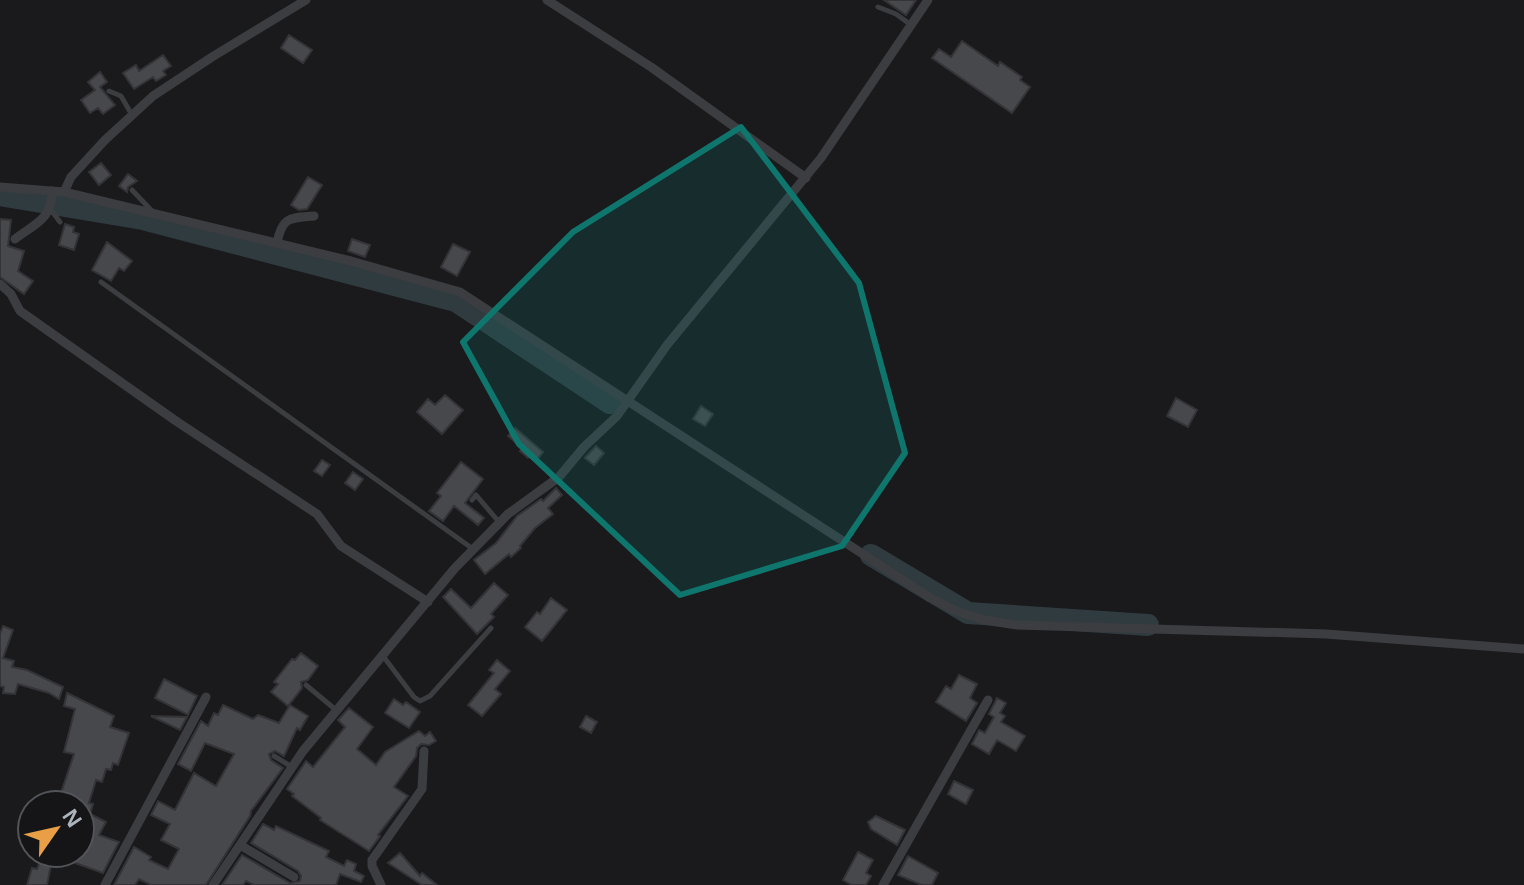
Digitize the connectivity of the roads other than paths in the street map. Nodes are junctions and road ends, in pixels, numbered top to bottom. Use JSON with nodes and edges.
{"nodes":[{"id":1,"x":306,"y":0,"type":"edge"},
{"id":2,"x":547,"y":0,"type":"edge"},
{"id":3,"x":928,"y":0,"type":"edge"},
{"id":4,"x":878,"y":7,"type":"dead end"},
{"id":5,"x":912,"y":26,"type":"junction"},
{"id":6,"x":109,"y":91,"type":"dead end"},
{"id":7,"x":132,"y":115,"type":"junction"},
{"id":8,"x":806,"y":178,"type":"junction"},
{"id":9,"x":0,"y":187,"type":"edge"},
{"id":10,"x":132,"y":190,"type":"dead end"},
{"id":11,"x":64,"y":192,"type":"junction"},
{"id":12,"x":51,"y":201,"type":"junction"},
{"id":13,"x":154,"y":215,"type":"junction"},
{"id":14,"x":314,"y":216,"type":"dead end"},
{"id":15,"x":60,"y":222,"type":"dead end"},
{"id":16,"x":15,"y":239,"type":"dead end"},
{"id":17,"x":277,"y":243,"type":"junction"},
{"id":18,"x":443,"y":275,"type":"dead end"},
{"id":19,"x":101,"y":282,"type":"dead end"},
{"id":20,"x":0,"y":284,"type":"edge"},
{"id":21,"x":439,"y":285,"type":"junction"},
{"id":22,"x":627,"y":400,"type":"junction"},
{"id":23,"x":472,"y":500,"type":"dead end"},
{"id":24,"x":499,"y":522,"type":"junction"},
{"id":25,"x":473,"y":549,"type":"junction"},
{"id":26,"x":428,"y":602,"type":"junction"},
{"id":27,"x":491,"y":628,"type":"dead end"},
{"id":28,"x":1524,"y":649,"type":"edge"},
{"id":29,"x":383,"y":656,"type":"junction"},
{"id":30,"x":306,"y":685,"type":"dead end"},
{"id":31,"x":206,"y":697,"type":"dead end"},
{"id":32,"x":988,"y":700,"type":"dead end"},
{"id":33,"x":336,"y":710,"type":"junction"},
{"id":34,"x":424,"y":751,"type":"dead end"},
{"id":35,"x":274,"y":756,"type":"dead end"},
{"id":36,"x":292,"y":767,"type":"junction"},
{"id":37,"x":240,"y":845,"type":"junction"},
{"id":38,"x":294,"y":877,"type":"dead end"},
{"id":39,"x":105,"y":885,"type":"edge"},
{"id":40,"x":213,"y":885,"type":"edge"},
{"id":41,"x":381,"y":885,"type":"edge"},
{"id":42,"x":883,"y":885,"type":"edge"}],
"edges":[{"from":1,"to":7,"type":"street"},
{"from":2,"to":8,"type":"street"},
{"from":3,"to":5,"type":"street"},
{"from":4,"to":5,"type":"lane"},
{"from":5,"to":8,"type":"street"},
{"from":6,"to":7,"type":"lane"},
{"from":7,"to":11,"type":"street"},
{"from":8,"to":22,"type":"street"},
{"from":9,"to":12,"type":"street"},
{"from":10,"to":13,"type":"lane"},
{"from":11,"to":12,"type":"street"},
{"from":11,"to":13,"type":"street"},
{"from":12,"to":15,"type":"lane"},
{"from":12,"to":16,"type":"street"},
{"from":13,"to":17,"type":"street"},
{"from":14,"to":17,"type":"street"},
{"from":17,"to":21,"type":"street"},
{"from":18,"to":21,"type":"lane"},
{"from":19,"to":25,"type":"lane"},
{"from":20,"to":26,"type":"street"},
{"from":21,"to":22,"type":"street"},
{"from":22,"to":24,"type":"street"},
{"from":22,"to":28,"type":"street"},
{"from":23,"to":24,"type":"lane"},
{"from":24,"to":25,"type":"street"},
{"from":25,"to":26,"type":"street"},
{"from":26,"to":29,"type":"street"},
{"from":27,"to":29,"type":"lane"},
{"from":29,"to":33,"type":"street"},
{"from":30,"to":33,"type":"lane"},
{"from":31,"to":39,"type":"street"},
{"from":32,"to":42,"type":"street"},
{"from":33,"to":36,"type":"street"},
{"from":34,"to":41,"type":"street"},
{"from":35,"to":36,"type":"lane"},
{"from":36,"to":37,"type":"street"},
{"from":37,"to":38,"type":"street"},
{"from":37,"to":40,"type":"street"}]}
